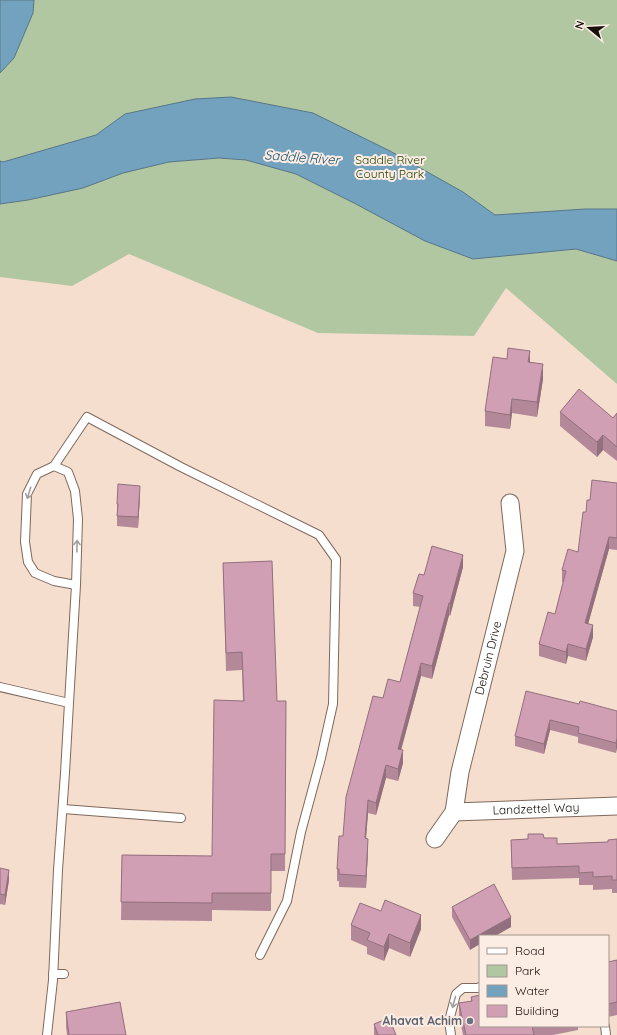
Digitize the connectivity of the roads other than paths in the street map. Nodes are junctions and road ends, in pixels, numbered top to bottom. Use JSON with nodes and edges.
{"nodes":[{"id":1,"x":54,"y":466,"type":"junction"},
{"id":2,"x":510,"y":503,"type":"dead end"},
{"id":3,"x":76,"y":585,"type":"junction"},
{"id":4,"x":0,"y":687,"type":"edge"},
{"id":5,"x":68,"y":703,"type":"junction"},
{"id":6,"x":617,"y":806,"type":"edge"},
{"id":7,"x":63,"y":809,"type":"junction"},
{"id":8,"x":454,"y":812,"type":"junction"},
{"id":9,"x":181,"y":818,"type":"dead end"},
{"id":10,"x":436,"y":839,"type":"dead end"},
{"id":11,"x":260,"y":955,"type":"dead end"},
{"id":12,"x":53,"y":974,"type":"junction"},
{"id":13,"x":64,"y":974,"type":"dead end"},
{"id":14,"x":479,"y":987,"type":"edge"},
{"id":15,"x":47,"y":1035,"type":"edge"},
{"id":16,"x":450,"y":1035,"type":"edge"}],
"edges":[{"from":3,"to":1,"type":"lane","one_way":true},
{"from":1,"to":3,"type":"lane","one_way":true},
{"from":1,"to":11,"type":"lane"},
{"from":2,"to":8,"type":"street","name":"Debruin Drive"},
{"from":3,"to":5,"type":"lane"},
{"from":4,"to":5,"type":"lane"},
{"from":5,"to":7,"type":"lane"},
{"from":6,"to":8,"type":"street","name":"Landzettel Way"},
{"from":7,"to":9,"type":"lane"},
{"from":7,"to":12,"type":"lane"},
{"from":8,"to":10,"type":"street"},
{"from":12,"to":13,"type":"lane"},
{"from":12,"to":15,"type":"lane"},
{"from":14,"to":16,"type":"lane","one_way":true}]}
